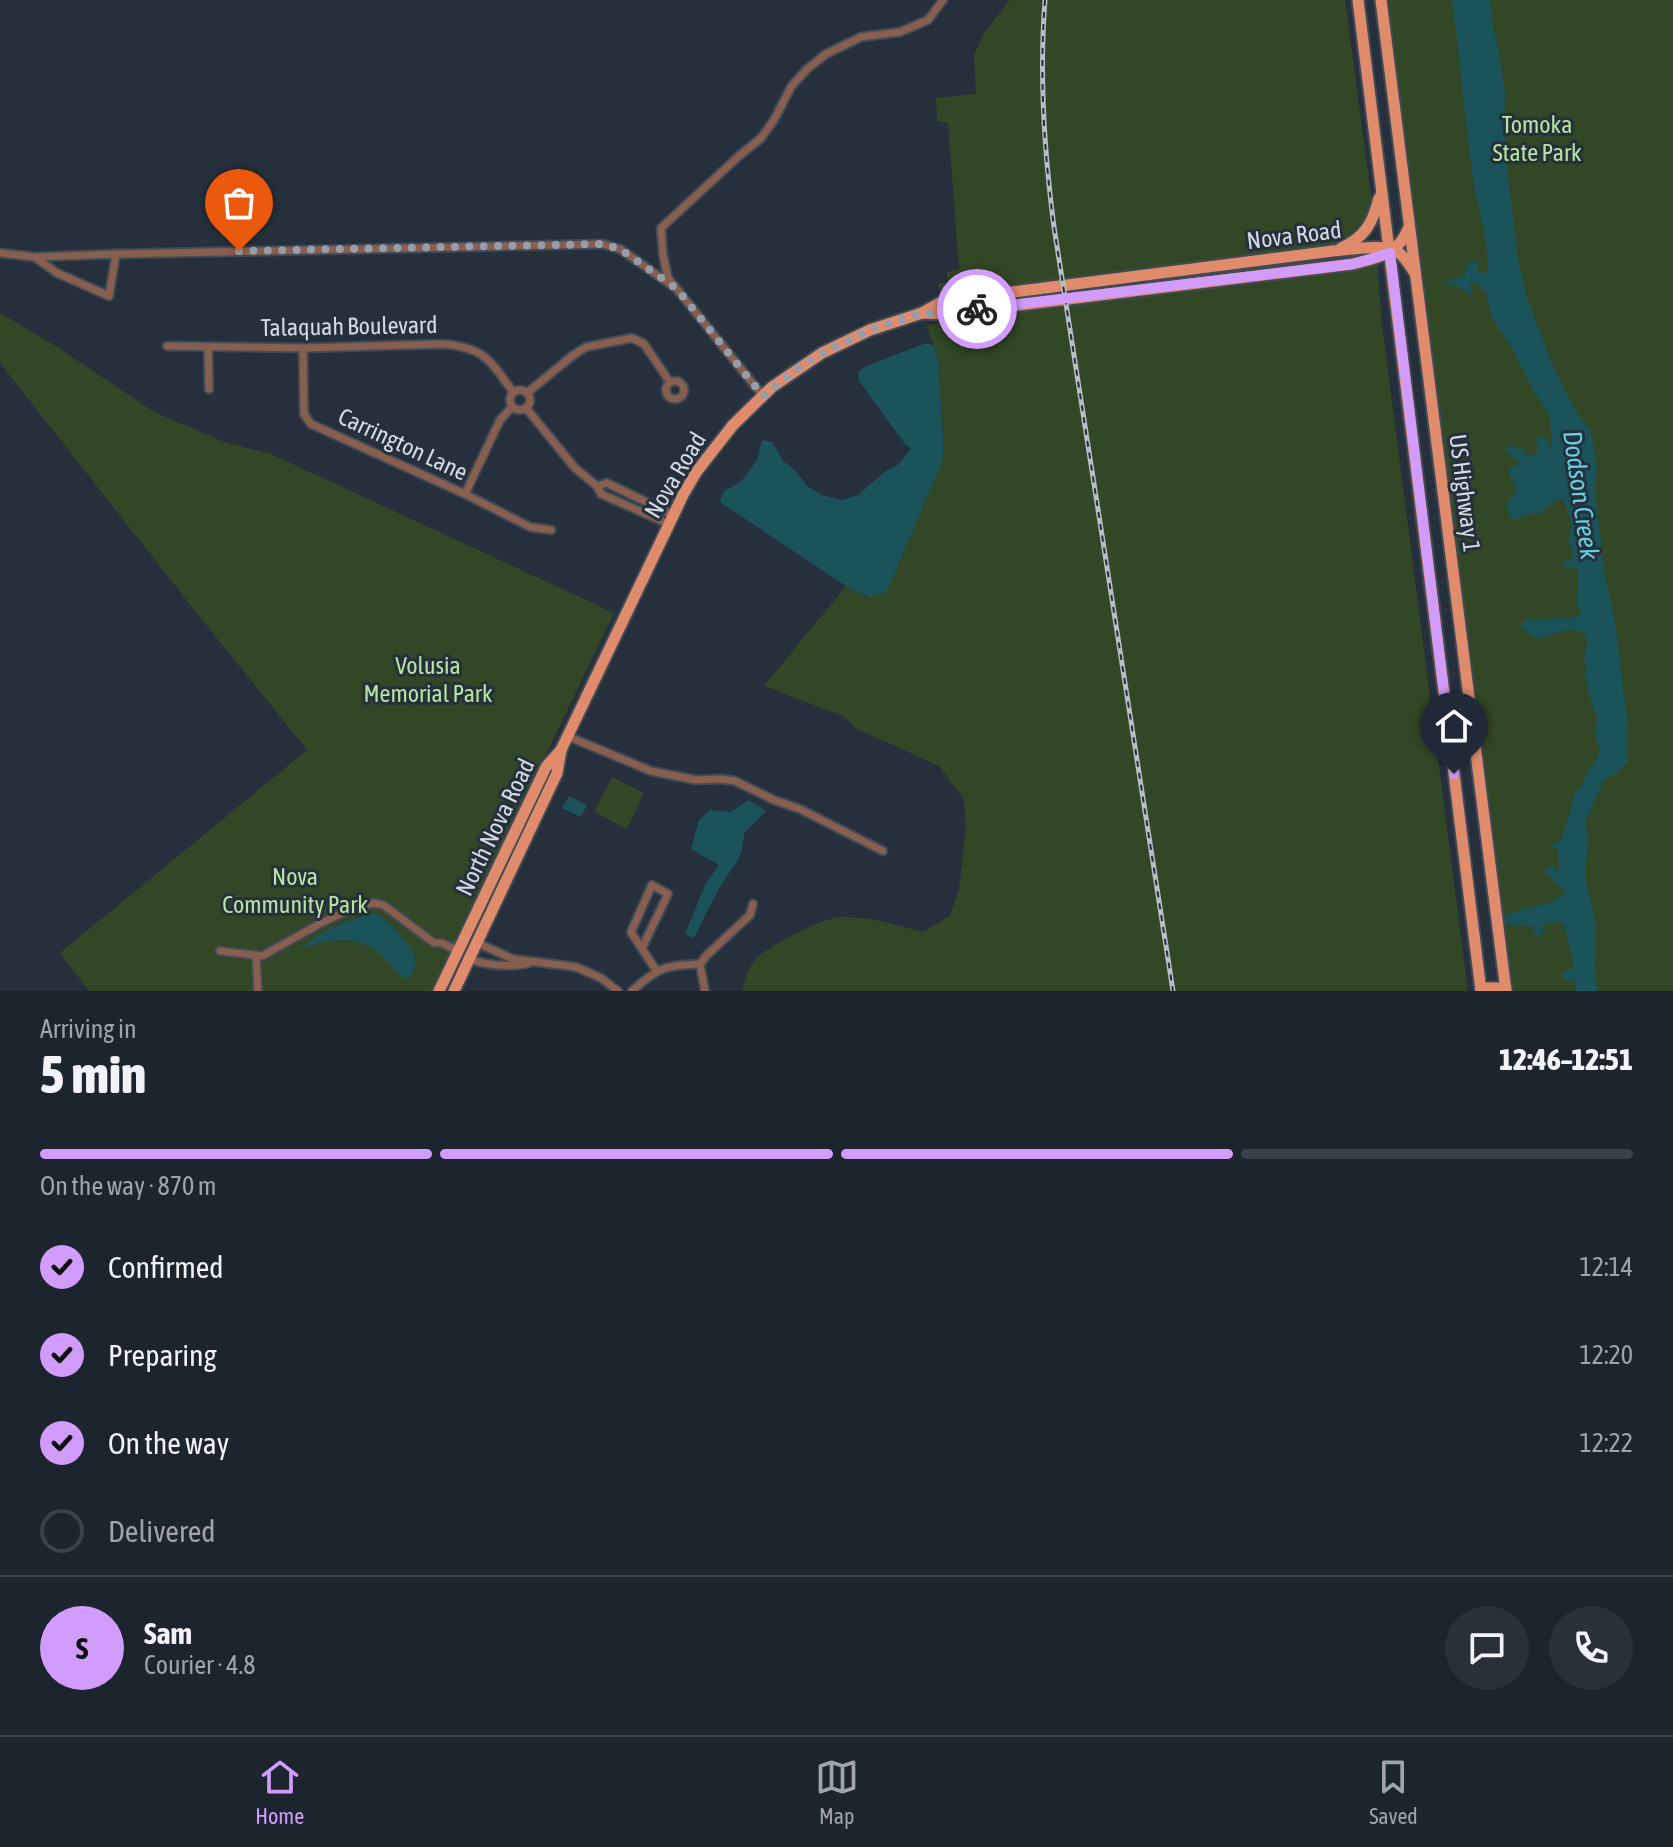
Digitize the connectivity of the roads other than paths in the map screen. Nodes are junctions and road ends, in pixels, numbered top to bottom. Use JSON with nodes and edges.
{"nodes":[{"id":1,"x":943,"y":0,"type":"edge"},
{"id":2,"x":1358,"y":0,"type":"edge"},
{"id":3,"x":1381,"y":0,"type":"edge"},
{"id":4,"x":1382,"y":190,"type":"junction"},
{"id":5,"x":1409,"y":225,"type":"junction"},
{"id":6,"x":1391,"y":250,"type":"junction"},
{"id":7,"x":1333,"y":251,"type":"junction"},
{"id":8,"x":0,"y":253,"type":"edge"},
{"id":9,"x":116,"y":254,"type":"junction"},
{"id":10,"x":35,"y":257,"type":"junction"},
{"id":11,"x":1415,"y":273,"type":"junction"},
{"id":12,"x":677,"y":289,"type":"junction"},
{"id":13,"x":922,"y":313,"type":"junction"},
{"id":14,"x":167,"y":346,"type":"dead end"},
{"id":15,"x":208,"y":347,"type":"junction"},
{"id":16,"x":303,"y":348,"type":"junction"},
{"id":17,"x":670,"y":382,"type":"dead end"},
{"id":18,"x":209,"y":389,"type":"dead end"},
{"id":19,"x":513,"y":392,"type":"junction"},
{"id":20,"x":527,"y":393,"type":"junction"},
{"id":21,"x":763,"y":396,"type":"junction"},
{"id":22,"x":512,"y":407,"type":"junction"},
{"id":23,"x":526,"y":408,"type":"junction"},
{"id":24,"x":597,"y":486,"type":"junction"},
{"id":25,"x":465,"y":494,"type":"junction"},
{"id":26,"x":635,"y":497,"type":"junction"},
{"id":27,"x":629,"y":508,"type":"junction"},
{"id":28,"x":671,"y":519,"type":"junction"},
{"id":29,"x":551,"y":530,"type":"dead end"},
{"id":30,"x":567,"y":736,"type":"junction"},
{"id":31,"x":561,"y":750,"type":"junction"},
{"id":32,"x":883,"y":851,"type":"dead end"},
{"id":33,"x":753,"y":904,"type":"dead end"},
{"id":34,"x":465,"y":937,"type":"junction"},
{"id":35,"x":478,"y":943,"type":"junction"},
{"id":36,"x":642,"y":948,"type":"junction"},
{"id":37,"x":220,"y":951,"type":"dead end"},
{"id":38,"x":458,"y":952,"type":"junction"},
{"id":39,"x":256,"y":956,"type":"junction"},
{"id":40,"x":470,"y":959,"type":"junction"},
{"id":41,"x":531,"y":962,"type":"junction"},
{"id":42,"x":700,"y":964,"type":"junction"},
{"id":43,"x":656,"y":970,"type":"junction"},
{"id":44,"x":1506,"y":989,"type":"edge"},
{"id":45,"x":1481,"y":990,"type":"edge"},
{"id":46,"x":258,"y":991,"type":"edge"},
{"id":47,"x":439,"y":991,"type":"edge"},
{"id":48,"x":454,"y":991,"type":"edge"},
{"id":49,"x":618,"y":991,"type":"edge"},
{"id":50,"x":632,"y":991,"type":"edge"},
{"id":51,"x":705,"y":991,"type":"edge"}],
"edges":[{"from":1,"to":12,"type":"street"},
{"from":2,"to":4,"type":"main road","name":"US Highway 1"},
{"from":3,"to":5,"type":"main road","name":"US Highway 1"},
{"from":4,"to":6,"type":"main road","name":"US Highway 1"},
{"from":4,"to":7,"type":"main road"},
{"from":5,"to":6,"type":"main road"},
{"from":5,"to":11,"type":"main road","name":"US Highway 1"},
{"from":6,"to":7,"type":"main road","name":"Nova Road"},
{"from":6,"to":11,"type":"main road"},
{"from":6,"to":13,"type":"main road","name":"Nova Road"},
{"from":6,"to":45,"type":"main road","name":"US Highway 1"},
{"from":7,"to":13,"type":"main road","name":"Nova Road"},
{"from":8,"to":10,"type":"street"},
{"from":9,"to":10,"type":"street"},
{"from":9,"to":10,"type":"street"},
{"from":9,"to":12,"type":"street"},
{"from":11,"to":44,"type":"main road","name":"US Highway 1"},
{"from":12,"to":21,"type":"street"},
{"from":13,"to":21,"type":"main road","name":"Nova Road"},
{"from":14,"to":15,"type":"street","name":"Talaquah Boulevard"},
{"from":15,"to":16,"type":"street","name":"Talaquah Boulevard"},
{"from":15,"to":18,"type":"street"},
{"from":16,"to":19,"type":"street","name":"Talaquah Boulevard"},
{"from":16,"to":25,"type":"street","name":"Carrington Lane"},
{"from":17,"to":20,"type":"street"},
{"from":19,"to":20,"type":"street"},
{"from":19,"to":22,"type":"street"},
{"from":20,"to":23,"type":"street"},
{"from":21,"to":28,"type":"main road","name":"Nova Road"},
{"from":22,"to":23,"type":"street"},
{"from":22,"to":25,"type":"street"},
{"from":23,"to":24,"type":"street"},
{"from":24,"to":26,"type":"street"},
{"from":24,"to":27,"type":"street"},
{"from":25,"to":29,"type":"street","name":"Carrington Lane"},
{"from":26,"to":27,"type":"street"},
{"from":26,"to":28,"type":"street"},
{"from":27,"to":28,"type":"street"},
{"from":28,"to":30,"type":"main road","name":"Nova Road"},
{"from":30,"to":31,"type":"main road","name":"Nova Road"},
{"from":30,"to":32,"type":"street"},
{"from":31,"to":34,"type":"main road","name":"North Nova Road"},
{"from":31,"to":35,"type":"main road","name":"North Nova Road"},
{"from":33,"to":42,"type":"street"},
{"from":34,"to":35,"type":"street"},
{"from":34,"to":38,"type":"main road","name":"North Nova Road"},
{"from":35,"to":40,"type":"main road","name":"North Nova Road"},
{"from":35,"to":41,"type":"street"},
{"from":36,"to":36,"type":"street"},
{"from":36,"to":43,"type":"street"},
{"from":37,"to":39,"type":"street"},
{"from":38,"to":39,"type":"street"},
{"from":38,"to":40,"type":"street"},
{"from":38,"to":47,"type":"main road","name":"North Nova Road"},
{"from":39,"to":46,"type":"street"},
{"from":40,"to":41,"type":"street"},
{"from":40,"to":48,"type":"main road","name":"North Nova Road"},
{"from":41,"to":49,"type":"street"},
{"from":42,"to":43,"type":"street"},
{"from":42,"to":51,"type":"street"},
{"from":43,"to":50,"type":"street"},
{"from":44,"to":45,"type":"main road"}]}
